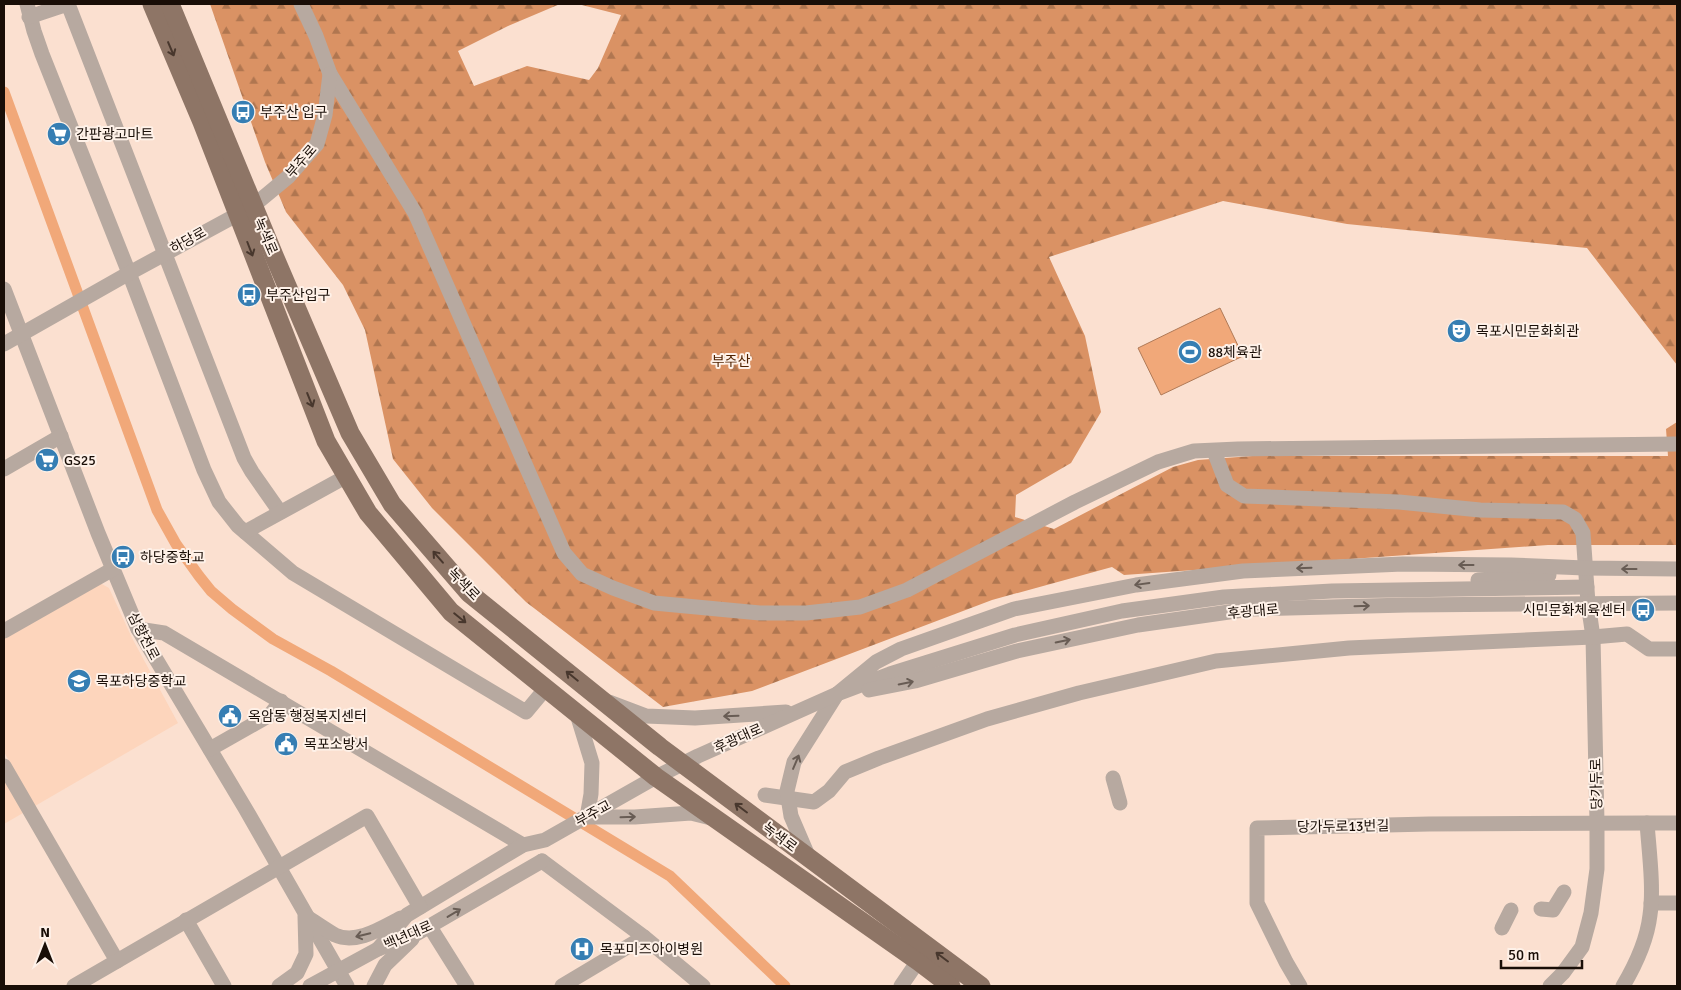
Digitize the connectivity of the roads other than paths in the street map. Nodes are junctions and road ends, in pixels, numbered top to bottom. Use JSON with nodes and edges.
{"nodes":[{"id":1,"x":152,"y":4,"type":"edge"},
{"id":2,"x":170,"y":4,"type":"edge"},
{"id":3,"x":301,"y":4,"type":"edge"},
{"id":4,"x":28,"y":10,"type":"edge"},
{"id":5,"x":330,"y":74,"type":"junction"},
{"id":6,"x":245,"y":209,"type":"junction"},
{"id":7,"x":166,"y":253,"type":"junction"},
{"id":8,"x":127,"y":274,"type":"junction"},
{"id":9,"x":4,"y":289,"type":"edge"},
{"id":10,"x":22,"y":334,"type":"junction"},
{"id":11,"x":4,"y":344,"type":"edge"},
{"id":12,"x":61,"y":436,"type":"junction"},
{"id":13,"x":1677,"y":444,"type":"edge"},
{"id":14,"x":1214,"y":451,"type":"junction"},
{"id":15,"x":4,"y":469,"type":"edge"},
{"id":16,"x":347,"y":476,"type":"junction"},
{"id":17,"x":280,"y":512,"type":"junction"},
{"id":18,"x":244,"y":532,"type":"junction"},
{"id":19,"x":1585,"y":568,"type":"junction"},
{"id":20,"x":113,"y":569,"type":"junction"},
{"id":21,"x":1677,"y":569,"type":"edge"},
{"id":22,"x":1587,"y":587,"type":"junction"},
{"id":23,"x":1588,"y":603,"type":"junction"},
{"id":24,"x":1677,"y":603,"type":"edge"},
{"id":25,"x":138,"y":629,"type":"junction"},
{"id":26,"x":4,"y":631,"type":"edge"},
{"id":27,"x":1593,"y":637,"type":"junction"},
{"id":28,"x":1677,"y":649,"type":"edge"},
{"id":29,"x":546,"y":688,"type":"junction"},
{"id":30,"x":837,"y":694,"type":"junction"},
{"id":31,"x":601,"y":699,"type":"junction"},
{"id":32,"x":281,"y":702,"type":"junction"},
{"id":33,"x":798,"y":711,"type":"junction"},
{"id":34,"x":577,"y":714,"type":"junction"},
{"id":35,"x":210,"y":748,"type":"junction"},
{"id":36,"x":685,"y":764,"type":"junction"},
{"id":37,"x":4,"y":766,"type":"edge"},
{"id":38,"x":1113,"y":778,"type":"dead end"},
{"id":39,"x":649,"y":782,"type":"junction"},
{"id":40,"x":765,"y":795,"type":"dead end"},
{"id":41,"x":788,"y":798,"type":"junction"},
{"id":42,"x":1120,"y":803,"type":"dead end"},
{"id":43,"x":587,"y":817,"type":"junction"},
{"id":44,"x":714,"y":818,"type":"junction"},
{"id":45,"x":1598,"y":822,"type":"junction"},
{"id":46,"x":1648,"y":823,"type":"junction"},
{"id":47,"x":1677,"y":823,"type":"edge"},
{"id":48,"x":545,"y":840,"type":"junction"},
{"id":49,"x":524,"y":845,"type":"junction"},
{"id":50,"x":809,"y":858,"type":"junction"},
{"id":51,"x":542,"y":861,"type":"junction"},
{"id":52,"x":277,"y":867,"type":"junction"},
{"id":53,"x":1564,"y":892,"type":"dead end"},
{"id":54,"x":1651,"y":902,"type":"junction"},
{"id":55,"x":1677,"y":903,"type":"edge"},
{"id":56,"x":1541,"y":909,"type":"dead end"},
{"id":57,"x":1511,"y":910,"type":"dead end"},
{"id":58,"x":414,"y":911,"type":"junction"},
{"id":59,"x":305,"y":916,"type":"junction"},
{"id":60,"x":186,"y":920,"type":"junction"},
{"id":61,"x":430,"y":927,"type":"junction"},
{"id":62,"x":1502,"y":928,"type":"dead end"},
{"id":63,"x":416,"y":934,"type":"junction"},
{"id":64,"x":644,"y":937,"type":"junction"},
{"id":65,"x":378,"y":949,"type":"junction"},
{"id":66,"x":117,"y":961,"type":"junction"},
{"id":67,"x":918,"y":961,"type":"junction"},
{"id":68,"x":338,"y":971,"type":"junction"},
{"id":69,"x":74,"y":986,"type":"edge"},
{"id":70,"x":224,"y":986,"type":"edge"},
{"id":71,"x":279,"y":986,"type":"edge"},
{"id":72,"x":310,"y":986,"type":"edge"},
{"id":73,"x":347,"y":986,"type":"edge"},
{"id":74,"x":374,"y":986,"type":"edge"},
{"id":75,"x":467,"y":986,"type":"edge"},
{"id":76,"x":562,"y":986,"type":"edge"},
{"id":77,"x":703,"y":986,"type":"edge"},
{"id":78,"x":901,"y":986,"type":"edge"},
{"id":79,"x":951,"y":986,"type":"edge"},
{"id":80,"x":981,"y":986,"type":"edge"},
{"id":81,"x":1300,"y":986,"type":"edge"},
{"id":82,"x":1550,"y":986,"type":"edge"},
{"id":83,"x":1623,"y":986,"type":"edge"}],
"edges":[{"from":1,"to":6,"type":"main road","name":"녹색로","one_way":true},
{"from":2,"to":6,"type":"main road","name":"녹색로"},
{"from":3,"to":5,"type":"street"},
{"from":4,"to":7,"type":"street"},
{"from":4,"to":8,"type":"street"},
{"from":5,"to":6,"type":"street","name":"부주로"},
{"from":5,"to":14,"type":"street"},
{"from":6,"to":7,"type":"street","name":"하당로"},
{"from":6,"to":16,"type":"main road","name":"녹색로","one_way":true},
{"from":31,"to":6,"type":"main road","name":"녹색로","one_way":true},
{"from":7,"to":8,"type":"street","name":"하당로"},
{"from":7,"to":17,"type":"street"},
{"from":8,"to":10,"type":"street","name":"하당로"},
{"from":8,"to":18,"type":"street"},
{"from":9,"to":10,"type":"street","name":"삼향천로"},
{"from":10,"to":11,"type":"street"},
{"from":10,"to":12,"type":"street","name":"삼향천로"},
{"from":12,"to":15,"type":"street"},
{"from":12,"to":20,"type":"street","name":"삼향천로"},
{"from":13,"to":14,"type":"street"},
{"from":14,"to":19,"type":"street","name":"당가두로"},
{"from":16,"to":17,"type":"street"},
{"from":16,"to":29,"type":"main road","name":"녹색로","one_way":true},
{"from":17,"to":18,"type":"street"},
{"from":18,"to":29,"type":"street"},
{"from":21,"to":19,"type":"street","name":"후광대로","one_way":true},
{"from":19,"to":22,"type":"street","name":"당가두로"},
{"from":19,"to":30,"type":"street","name":"후광대로","one_way":true},
{"from":20,"to":25,"type":"street","name":"삼향천로"},
{"from":20,"to":26,"type":"street"},
{"from":22,"to":23,"type":"street","name":"당가두로"},
{"from":22,"to":30,"type":"street","name":"후광대로"},
{"from":23,"to":24,"type":"street","name":"후광대로"},
{"from":23,"to":27,"type":"street","name":"당가두로"},
{"from":30,"to":23,"type":"street","name":"후광대로","one_way":true},
{"from":25,"to":32,"type":"street"},
{"from":25,"to":35,"type":"street","name":"삼향천로"},
{"from":27,"to":28,"type":"street"},
{"from":27,"to":41,"type":"street"},
{"from":27,"to":45,"type":"street","name":"당가두로"},
{"from":29,"to":34,"type":"main road","name":"녹색로"},
{"from":30,"to":33,"type":"street","name":"후광대로"},
{"from":41,"to":30,"type":"street","one_way":true},
{"from":33,"to":31,"type":"street","one_way":true},
{"from":31,"to":36,"type":"main road","name":"녹색로"},
{"from":32,"to":35,"type":"street"},
{"from":32,"to":49,"type":"street"},
{"from":33,"to":36,"type":"street","name":"후광대로"},
{"from":34,"to":39,"type":"main road","name":"녹색로"},
{"from":34,"to":43,"type":"street"},
{"from":35,"to":52,"type":"street","name":"삼향천로"},
{"from":36,"to":39,"type":"street","name":"후광대로"},
{"from":50,"to":36,"type":"main road","name":"녹색로","one_way":true},
{"from":37,"to":66,"type":"street"},
{"from":38,"to":42,"type":"street"},
{"from":39,"to":43,"type":"street","name":"부주교"},
{"from":39,"to":44,"type":"main road","name":"녹색로"},
{"from":40,"to":41,"type":"street"},
{"from":41,"to":50,"type":"street"},
{"from":43,"to":44,"type":"street","one_way":true},
{"from":43,"to":48,"type":"street","name":"부주교"},
{"from":44,"to":67,"type":"main road","name":"녹색로"},
{"from":45,"to":46,"type":"street"},
{"from":45,"to":81,"type":"street","name":"당가두로13번길"},
{"from":45,"to":82,"type":"street","name":"당가두로"},
{"from":46,"to":47,"type":"street"},
{"from":46,"to":54,"type":"street"},
{"from":48,"to":49,"type":"street","name":"부주교"},
{"from":48,"to":51,"type":"street"},
{"from":49,"to":58,"type":"street","name":"백년대로"},
{"from":80,"to":50,"type":"main road","name":"녹색로","one_way":true},
{"from":61,"to":51,"type":"street","name":"백년대로","one_way":true},
{"from":51,"to":64,"type":"street"},
{"from":52,"to":58,"type":"street"},
{"from":52,"to":59,"type":"street","name":"삼향천로"},
{"from":52,"to":60,"type":"street"},
{"from":53,"to":56,"type":"street"},
{"from":54,"to":55,"type":"street"},
{"from":54,"to":83,"type":"street"},
{"from":57,"to":62,"type":"street"},
{"from":58,"to":59,"type":"street","one_way":true},
{"from":58,"to":65,"type":"street","name":"백년대로"},
{"from":59,"to":68,"type":"street","name":"삼향천로"},
{"from":59,"to":71,"type":"street"},
{"from":60,"to":66,"type":"street"},
{"from":60,"to":70,"type":"street"},
{"from":61,"to":63,"type":"street","name":"백년대로"},
{"from":61,"to":75,"type":"street"},
{"from":63,"to":65,"type":"street","name":"백년대로"},
{"from":63,"to":74,"type":"street"},
{"from":64,"to":76,"type":"street"},
{"from":64,"to":77,"type":"street"},
{"from":65,"to":68,"type":"street"},
{"from":66,"to":69,"type":"street"},
{"from":67,"to":78,"type":"street"},
{"from":67,"to":79,"type":"main road","name":"녹색로"},
{"from":68,"to":72,"type":"street"},
{"from":68,"to":73,"type":"street","name":"삼향천로"}]}
